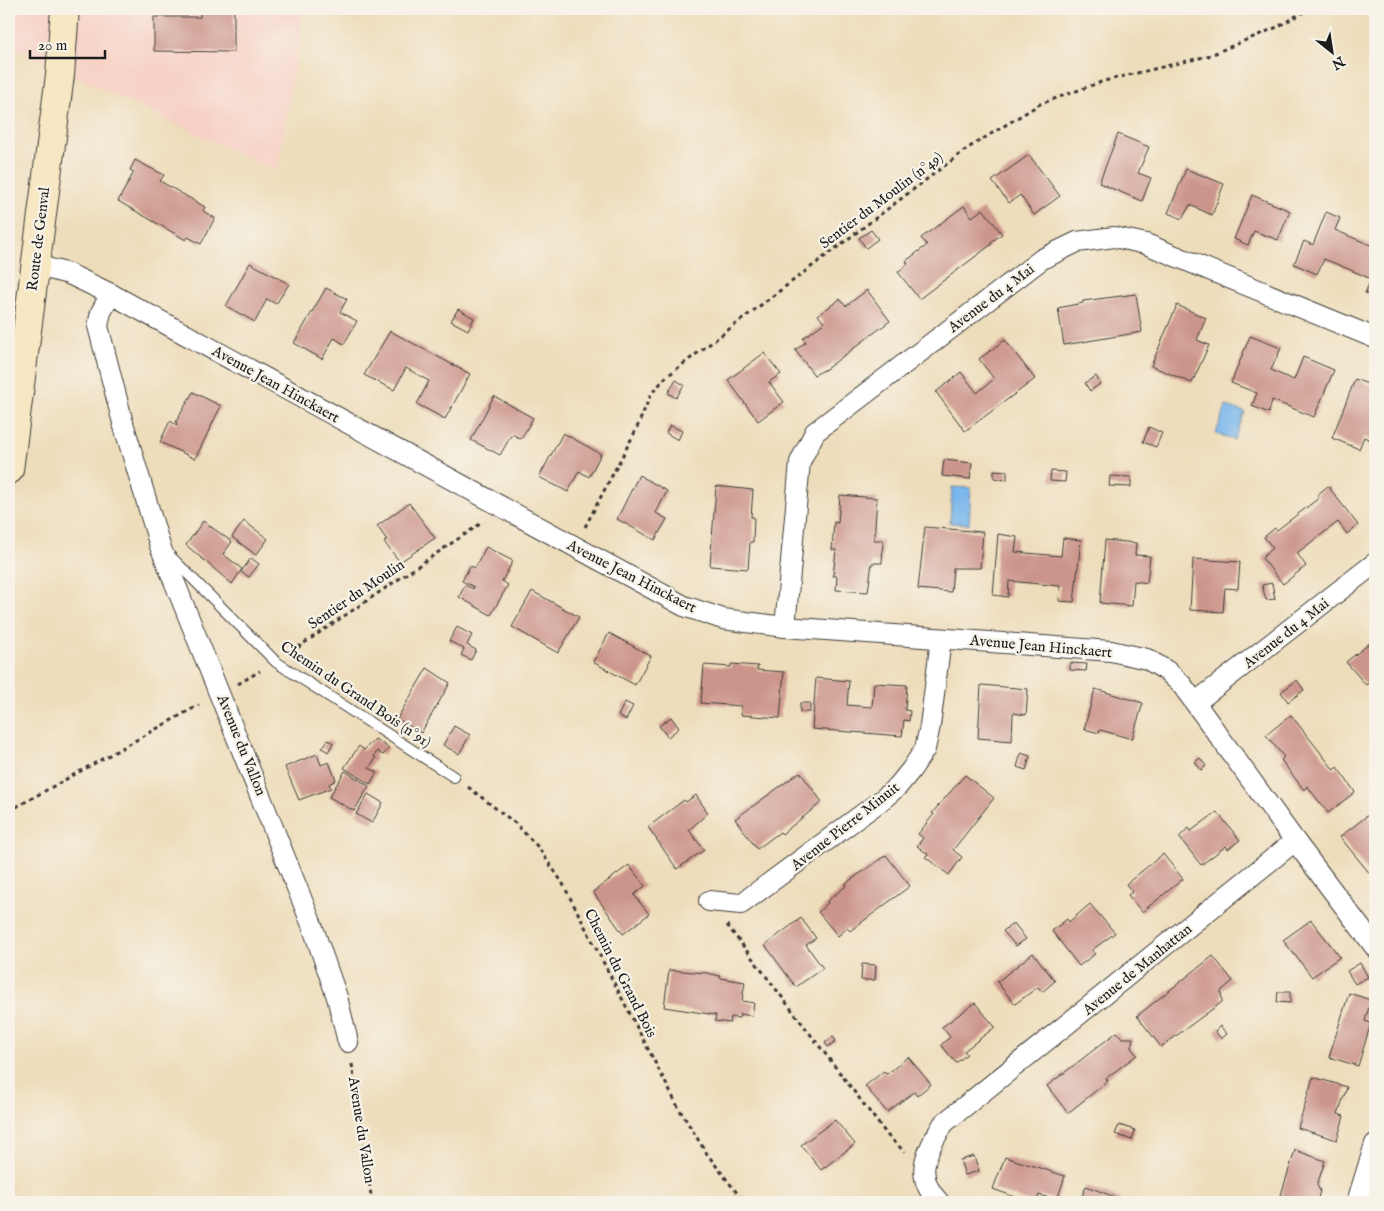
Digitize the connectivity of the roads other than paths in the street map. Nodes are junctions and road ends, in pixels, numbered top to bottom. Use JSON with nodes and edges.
{"nodes":[{"id":1,"x":66,"y":9,"type":"edge"},
{"id":2,"x":35,"y":265,"type":"junction"},
{"id":3,"x":111,"y":294,"type":"junction"},
{"id":4,"x":1375,"y":338,"type":"edge"},
{"id":5,"x":9,"y":470,"type":"edge"},
{"id":6,"x":160,"y":546,"type":"junction"},
{"id":7,"x":1375,"y":563,"type":"edge"},
{"id":8,"x":785,"y":627,"type":"junction"},
{"id":9,"x":940,"y":639,"type":"junction"},
{"id":10,"x":1196,"y":702,"type":"junction"},
{"id":11,"x":454,"y":776,"type":"road end"},
{"id":12,"x":1295,"y":841,"type":"junction"},
{"id":13,"x":708,"y":901,"type":"road end"},
{"id":14,"x":1375,"y":947,"type":"edge"},
{"id":15,"x":348,"y":1042,"type":"road end"},
{"id":16,"x":1375,"y":1144,"type":"edge"},
{"id":17,"x":939,"y":1202,"type":"edge"},
{"id":18,"x":1357,"y":1202,"type":"edge"}],
"edges":[{"from":1,"to":2,"type":"main road","name":"Route de Genval"},
{"from":2,"to":3,"type":"street","name":"Avenue Jean Hinckaert"},
{"from":2,"to":5,"type":"main road","name":"Route de Genval"},
{"from":3,"to":6,"type":"street","name":"Avenue du Vallon"},
{"from":3,"to":8,"type":"street","name":"Avenue Jean Hinckaert"},
{"from":4,"to":8,"type":"street","name":"Avenue du 4 Mai"},
{"from":6,"to":11,"type":"lane","name":"Chemin du Grand Bois (n°91)"},
{"from":6,"to":15,"type":"street","name":"Avenue du Vallon"},
{"from":7,"to":10,"type":"street","name":"Avenue du 4 Mai"},
{"from":8,"to":9,"type":"street","name":"Avenue Jean Hinckaert"},
{"from":9,"to":10,"type":"street","name":"Avenue Jean Hinckaert"},
{"from":9,"to":13,"type":"street","name":"Avenue Pierre Minuit"},
{"from":10,"to":12,"type":"street","name":"Avenue Jean Hinckaert"},
{"from":12,"to":14,"type":"street"},
{"from":12,"to":17,"type":"street","name":"Avenue de Manhattan"},
{"from":16,"to":18,"type":"street"}]}
